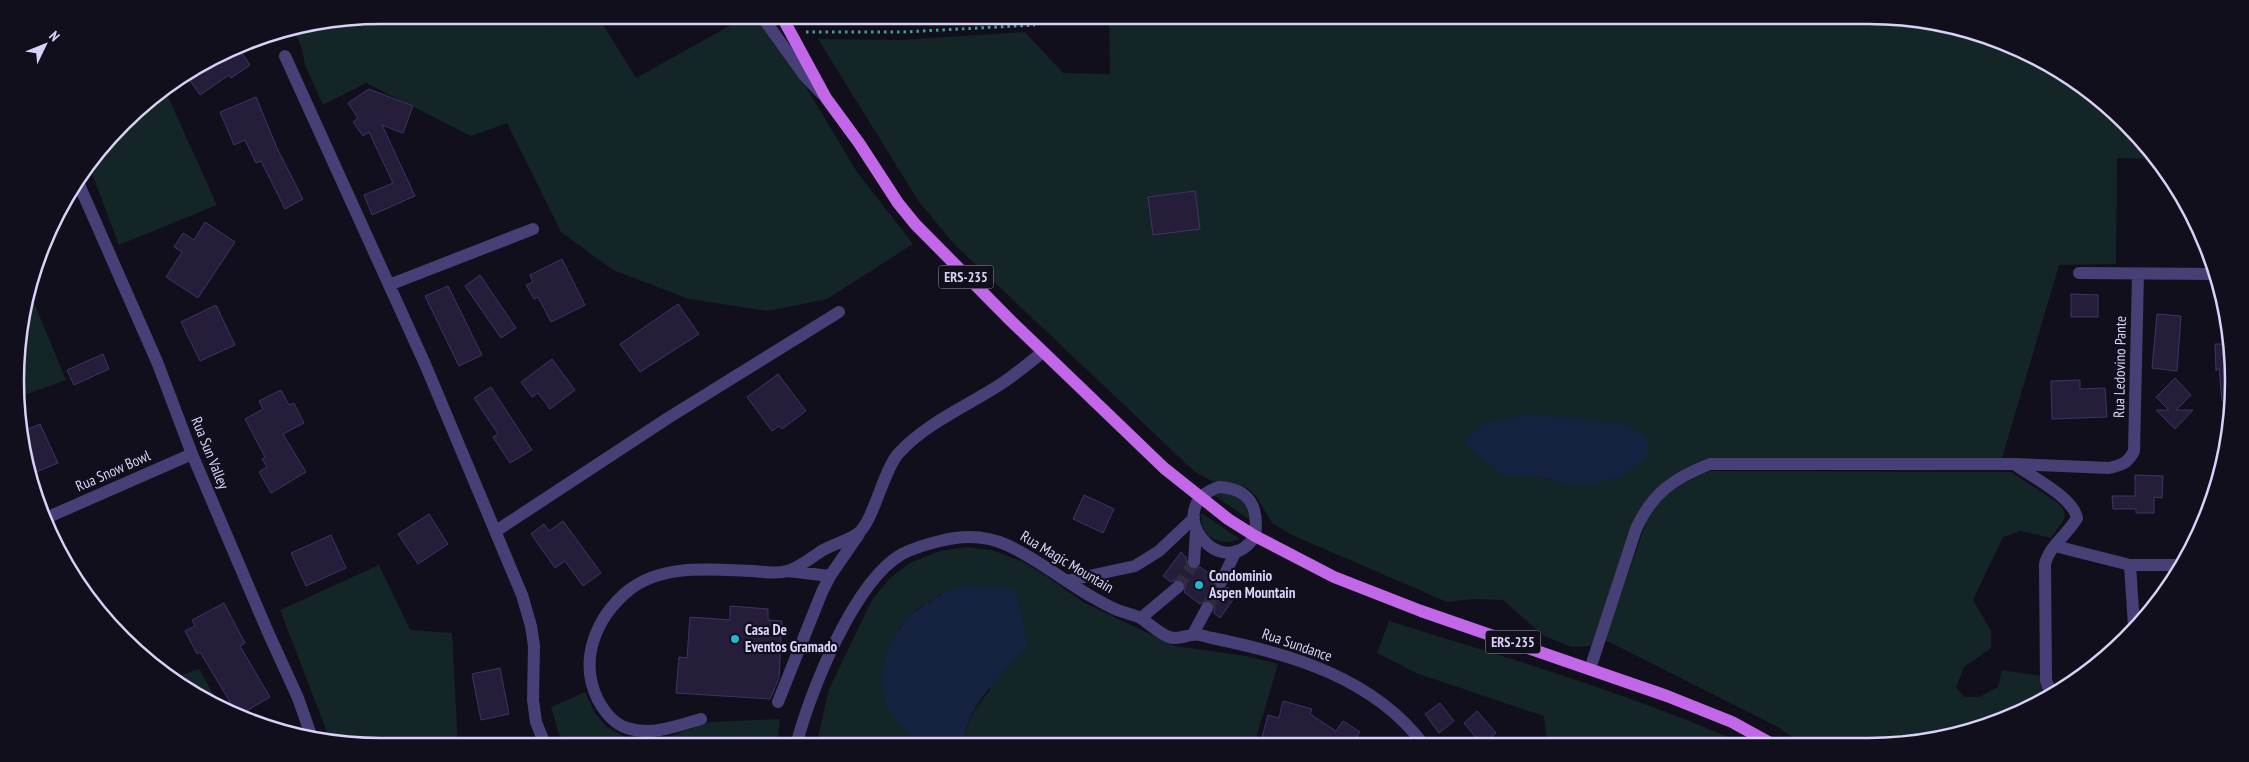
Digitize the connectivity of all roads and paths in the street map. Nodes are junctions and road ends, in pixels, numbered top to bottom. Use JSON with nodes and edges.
{"nodes":[{"id":1,"x":767,"y":24,"type":"edge"},
{"id":2,"x":786,"y":24,"type":"edge"},
{"id":3,"x":1035,"y":25,"type":"dead end"},
{"id":4,"x":791,"y":32,"type":"junction"},
{"id":5,"x":285,"y":56,"type":"dead end"},
{"id":6,"x":826,"y":98,"type":"junction"},
{"id":7,"x":81,"y":188,"type":"edge"},
{"id":8,"x":532,"y":229,"type":"dead end"},
{"id":9,"x":2079,"y":273,"type":"dead end"},
{"id":10,"x":2138,"y":274,"type":"junction"},
{"id":11,"x":2208,"y":274,"type":"edge"},
{"id":12,"x":389,"y":285,"type":"junction"},
{"id":13,"x":839,"y":312,"type":"dead end"},
{"id":14,"x":1043,"y":352,"type":"junction"},
{"id":15,"x":192,"y":454,"type":"junction"},
{"id":16,"x":2014,"y":464,"type":"junction"},
{"id":17,"x":1200,"y":499,"type":"junction"},
{"id":18,"x":50,"y":516,"type":"edge"},
{"id":19,"x":1194,"y":518,"type":"junction"},
{"id":20,"x":496,"y":531,"type":"junction"},
{"id":21,"x":1196,"y":532,"type":"junction"},
{"id":22,"x":859,"y":534,"type":"junction"},
{"id":23,"x":1255,"y":536,"type":"junction"},
{"id":24,"x":2055,"y":546,"type":"junction"},
{"id":25,"x":1236,"y":551,"type":"junction"},
{"id":26,"x":1194,"y":562,"type":"tunnel mouth"},
{"id":27,"x":2130,"y":565,"type":"junction"},
{"id":28,"x":2174,"y":565,"type":"edge"},
{"id":29,"x":788,"y":571,"type":"junction"},
{"id":30,"x":830,"y":576,"type":"junction"},
{"id":31,"x":1066,"y":581,"type":"junction"},
{"id":32,"x":1221,"y":582,"type":"tunnel mouth"},
{"id":33,"x":1178,"y":587,"type":"tunnel mouth"},
{"id":34,"x":1207,"y":608,"type":"tunnel mouth"},
{"id":35,"x":1141,"y":618,"type":"junction"},
{"id":36,"x":2134,"y":621,"type":"edge"},
{"id":37,"x":1193,"y":634,"type":"junction"},
{"id":38,"x":1590,"y":669,"type":"junction"},
{"id":39,"x":2049,"y":689,"type":"edge"},
{"id":40,"x":778,"y":702,"type":"dead end"},
{"id":41,"x":701,"y":719,"type":"dead end"},
{"id":42,"x":309,"y":731,"type":"edge"},
{"id":43,"x":542,"y":738,"type":"edge"},
{"id":44,"x":798,"y":738,"type":"edge"},
{"id":45,"x":1419,"y":738,"type":"edge"},
{"id":46,"x":1761,"y":738,"type":"edge"}],
"edges":[{"from":1,"to":6,"type":"street"},
{"from":2,"to":4,"type":"main road","number":"ERS-235"},
{"from":3,"to":4,"type":"path"},
{"from":4,"to":6,"type":"main road","number":"ERS-235"},
{"from":5,"to":12,"type":"street"},
{"from":6,"to":14,"type":"main road","number":"ERS-235"},
{"from":7,"to":15,"type":"street","name":"Rua Sun Valley"},
{"from":8,"to":12,"type":"street"},
{"from":9,"to":10,"type":"street"},
{"from":10,"to":11,"type":"street"},
{"from":10,"to":16,"type":"street","name":"Rua Ledovino Pante"},
{"from":12,"to":20,"type":"street"},
{"from":13,"to":20,"type":"street"},
{"from":14,"to":17,"type":"main road","number":"ERS-235"},
{"from":14,"to":22,"type":"street"},
{"from":15,"to":18,"type":"street","name":"Rua Snow Bowl"},
{"from":15,"to":42,"type":"street","name":"Rua Sun Valley"},
{"from":16,"to":24,"type":"street"},
{"from":16,"to":38,"type":"street"},
{"from":17,"to":19,"type":"street"},
{"from":17,"to":23,"type":"main road","number":"ERS-235"},
{"from":17,"to":23,"type":"street"},
{"from":19,"to":21,"type":"street"},
{"from":19,"to":31,"type":"street"},
{"from":20,"to":43,"type":"street"},
{"from":21,"to":25,"type":"street"},
{"from":21,"to":26,"type":"street"},
{"from":22,"to":29,"type":"street"},
{"from":22,"to":30,"type":"street"},
{"from":23,"to":25,"type":"street"},
{"from":23,"to":38,"type":"main road","number":"ERS-235"},
{"from":24,"to":27,"type":"street"},
{"from":24,"to":39,"type":"street"},
{"from":25,"to":32,"type":"street"},
{"from":27,"to":28,"type":"street"},
{"from":27,"to":36,"type":"street"},
{"from":29,"to":30,"type":"street"},
{"from":29,"to":41,"type":"street"},
{"from":30,"to":40,"type":"street"},
{"from":31,"to":35,"type":"street","name":"Rua Magic Mountain"},
{"from":31,"to":44,"type":"street","name":"Rua Magic Mountain"},
{"from":33,"to":35,"type":"street"},
{"from":34,"to":37,"type":"street"},
{"from":35,"to":37,"type":"street","name":"Rua Sundance"},
{"from":37,"to":45,"type":"street","name":"Rua Sundance"},
{"from":38,"to":46,"type":"main road","number":"ERS-235"}]}
